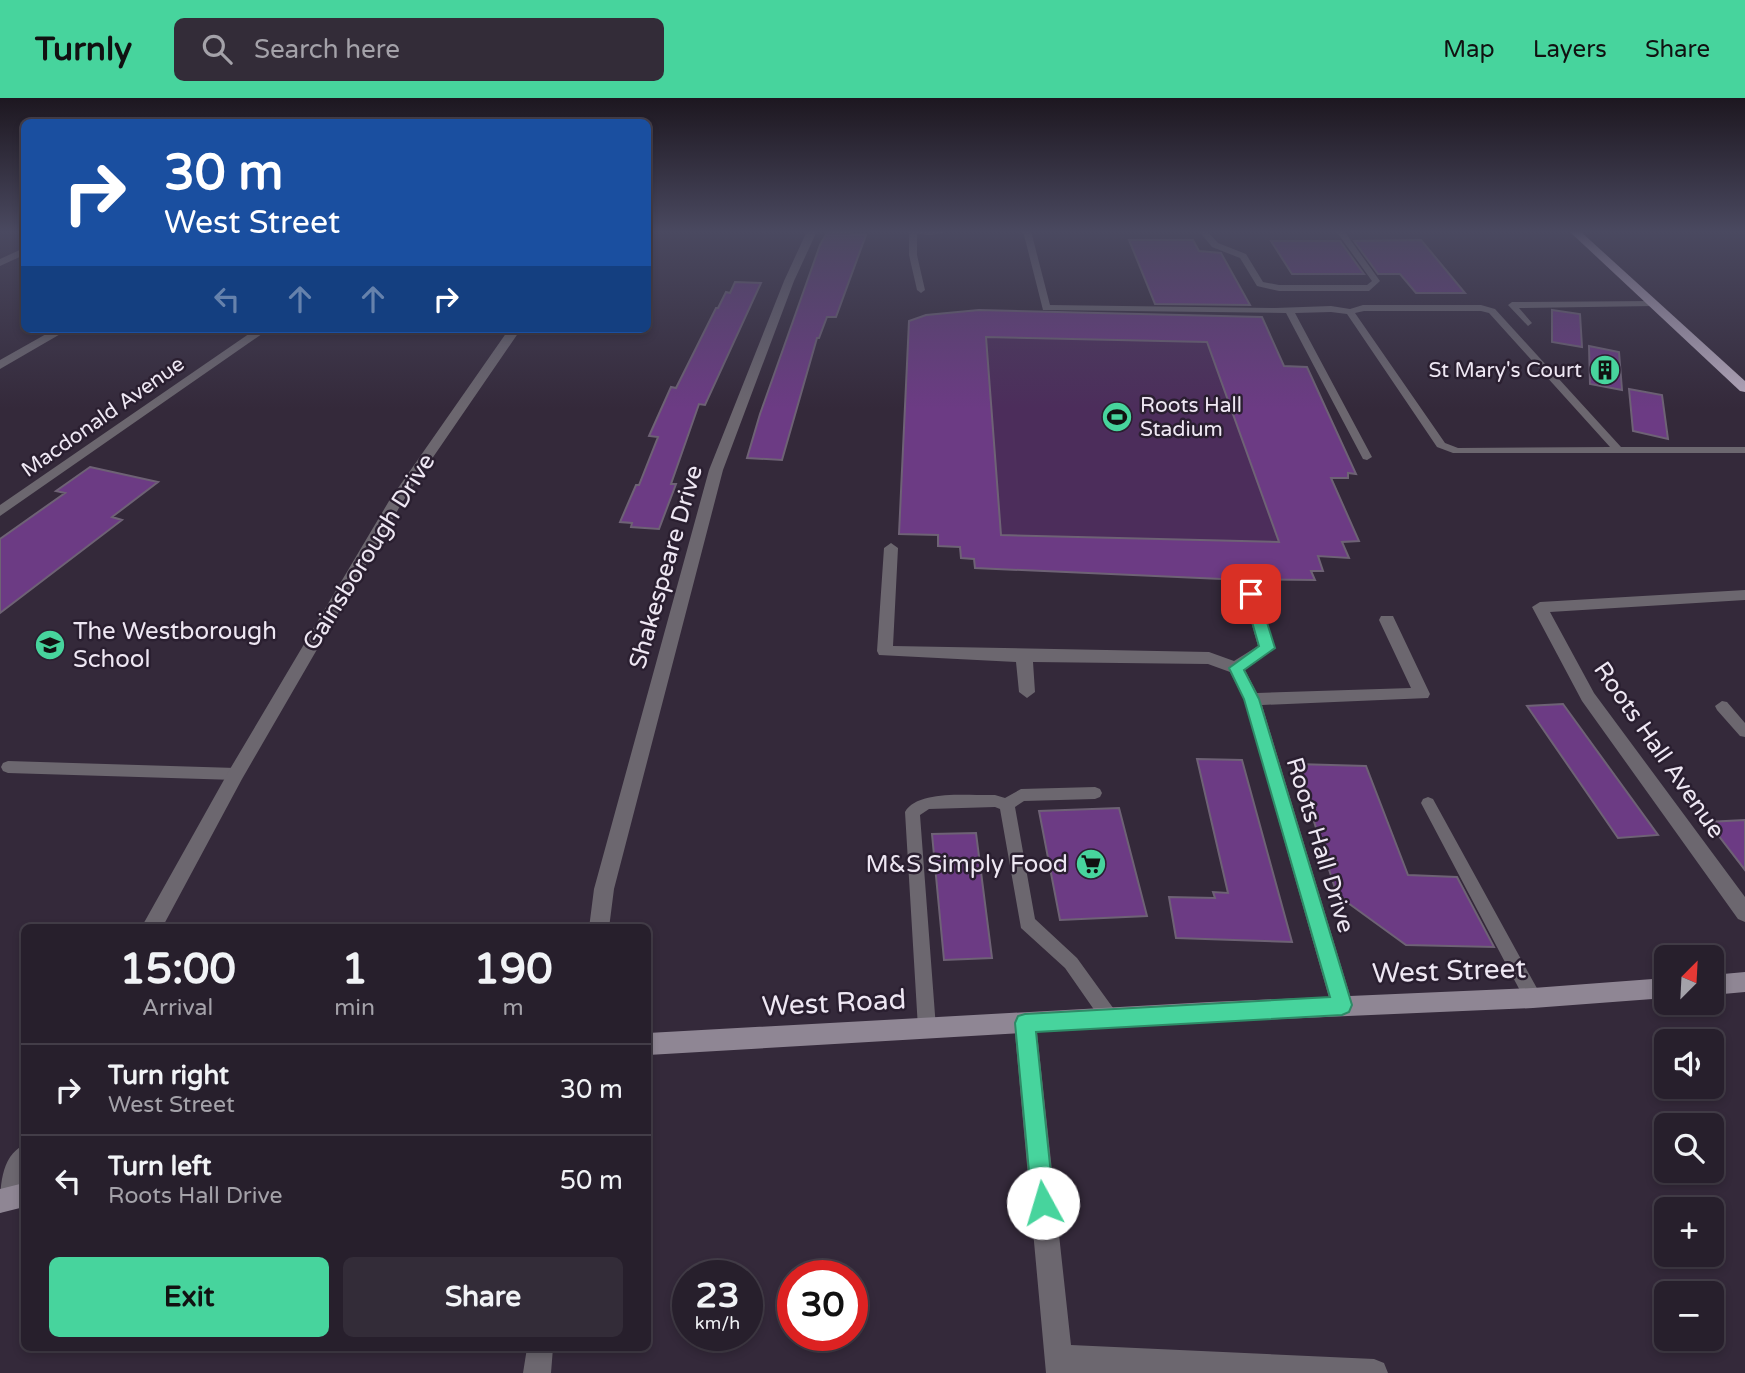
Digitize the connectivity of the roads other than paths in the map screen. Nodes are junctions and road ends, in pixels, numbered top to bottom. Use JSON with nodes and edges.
{"nodes":[{"id":1,"x":785,"y":290,"type":"edge"},
{"id":2,"x":1042,"y":290,"type":"edge"},
{"id":3,"x":1637,"y":290,"type":"edge"},
{"id":4,"x":1651,"y":304,"type":"junction"},
{"id":5,"x":1289,"y":310,"type":"junction"},
{"id":6,"x":1350,"y":312,"type":"junction"},
{"id":7,"x":1528,"y":323,"type":"dead end"},
{"id":8,"x":56,"y":333,"type":"edge"},
{"id":9,"x":257,"y":333,"type":"edge"},
{"id":10,"x":513,"y":333,"type":"edge"},
{"id":11,"x":0,"y":365,"type":"edge"},
{"id":12,"x":1745,"y":388,"type":"edge"},
{"id":13,"x":1618,"y":450,"type":"junction"},
{"id":14,"x":1745,"y":450,"type":"edge"},
{"id":15,"x":1367,"y":457,"type":"dead end"},
{"id":16,"x":0,"y":512,"type":"edge"},
{"id":17,"x":891,"y":548,"type":"dead end"},
{"id":18,"x":1251,"y":594,"type":"dead end"},
{"id":19,"x":1745,"y":594,"type":"edge"},
{"id":20,"x":1387,"y":620,"type":"dead end"},
{"id":21,"x":1024,"y":656,"type":"junction"},
{"id":22,"x":1236,"y":668,"type":"junction"},
{"id":23,"x":1027,"y":692,"type":"dead end"},
{"id":24,"x":1252,"y":699,"type":"junction"},
{"id":25,"x":1722,"y":706,"type":"dead end"},
{"id":26,"x":1745,"y":732,"type":"edge"},
{"id":27,"x":8,"y":767,"type":"dead end"},
{"id":28,"x":236,"y":774,"type":"junction"},
{"id":29,"x":1095,"y":793,"type":"dead end"},
{"id":30,"x":1428,"y":803,"type":"dead end"},
{"id":31,"x":1007,"y":805,"type":"junction"},
{"id":32,"x":1745,"y":913,"type":"edge"},
{"id":33,"x":153,"y":924,"type":"edge"},
{"id":34,"x":600,"y":924,"type":"edge"},
{"id":35,"x":1745,"y":982,"type":"edge"},
{"id":36,"x":1724,"y":984,"type":"edge"},
{"id":37,"x":1654,"y":989,"type":"edge"},
{"id":38,"x":1532,"y":998,"type":"junction"},
{"id":39,"x":1342,"y":1005,"type":"junction"},
{"id":40,"x":1110,"y":1018,"type":"junction"},
{"id":41,"x":1025,"y":1023,"type":"junction"},
{"id":42,"x":927,"y":1028,"type":"junction"},
{"id":43,"x":651,"y":1044,"type":"edge"},
{"id":44,"x":21,"y":1162,"type":"edge"},
{"id":45,"x":21,"y":1196,"type":"edge"},
{"id":46,"x":0,"y":1201,"type":"edge"},
{"id":47,"x":540,"y":1351,"type":"edge"},
{"id":48,"x":1060,"y":1366,"type":"edge"},
{"id":49,"x":537,"y":1373,"type":"edge"},
{"id":50,"x":1374,"y":1373,"type":"edge"}],
"edges":[{"from":1,"to":34,"type":"street","name":"Shakespeare Drive"},
{"from":2,"to":5,"type":"lane"},
{"from":3,"to":4,"type":"highway"},
{"from":4,"to":7,"type":"lane"},
{"from":4,"to":12,"type":"highway"},
{"from":5,"to":6,"type":"lane"},
{"from":5,"to":15,"type":"lane"},
{"from":6,"to":13,"type":"lane"},
{"from":6,"to":13,"type":"lane"},
{"from":8,"to":11,"type":"street"},
{"from":9,"to":16,"type":"street","name":"Macdonald Avenue"},
{"from":10,"to":28,"type":"street","name":"Gainsborough Drive"},
{"from":13,"to":14,"type":"lane"},
{"from":17,"to":21,"type":"street"},
{"from":18,"to":22,"type":"street"},
{"from":19,"to":32,"type":"street","name":"Roots Hall Avenue"},
{"from":20,"to":24,"type":"street"},
{"from":21,"to":22,"type":"street"},
{"from":21,"to":23,"type":"street"},
{"from":22,"to":24,"type":"street","name":"Roots Hall Drive"},
{"from":24,"to":39,"type":"street","name":"Roots Hall Drive"},
{"from":25,"to":26,"type":"lane"},
{"from":27,"to":28,"type":"lane"},
{"from":28,"to":33,"type":"street","name":"Gainsborough Drive"},
{"from":29,"to":31,"type":"lane"},
{"from":30,"to":38,"type":"lane"},
{"from":31,"to":40,"type":"lane"},
{"from":31,"to":42,"type":"lane"},
{"from":35,"to":36,"type":"main road"},
{"from":37,"to":38,"type":"main road","name":"West Street"},
{"from":38,"to":39,"type":"main road","name":"West Street"},
{"from":39,"to":40,"type":"main road","name":"West Street"},
{"from":40,"to":41,"type":"main road","name":"West Street"},
{"from":41,"to":42,"type":"main road","name":"West Road"},
{"from":41,"to":48,"type":"street"},
{"from":42,"to":43,"type":"main road","name":"West Road"},
{"from":44,"to":46,"type":"street"},
{"from":45,"to":46,"type":"main road"},
{"from":47,"to":49,"type":"street"},
{"from":48,"to":50,"type":"street"}]}
